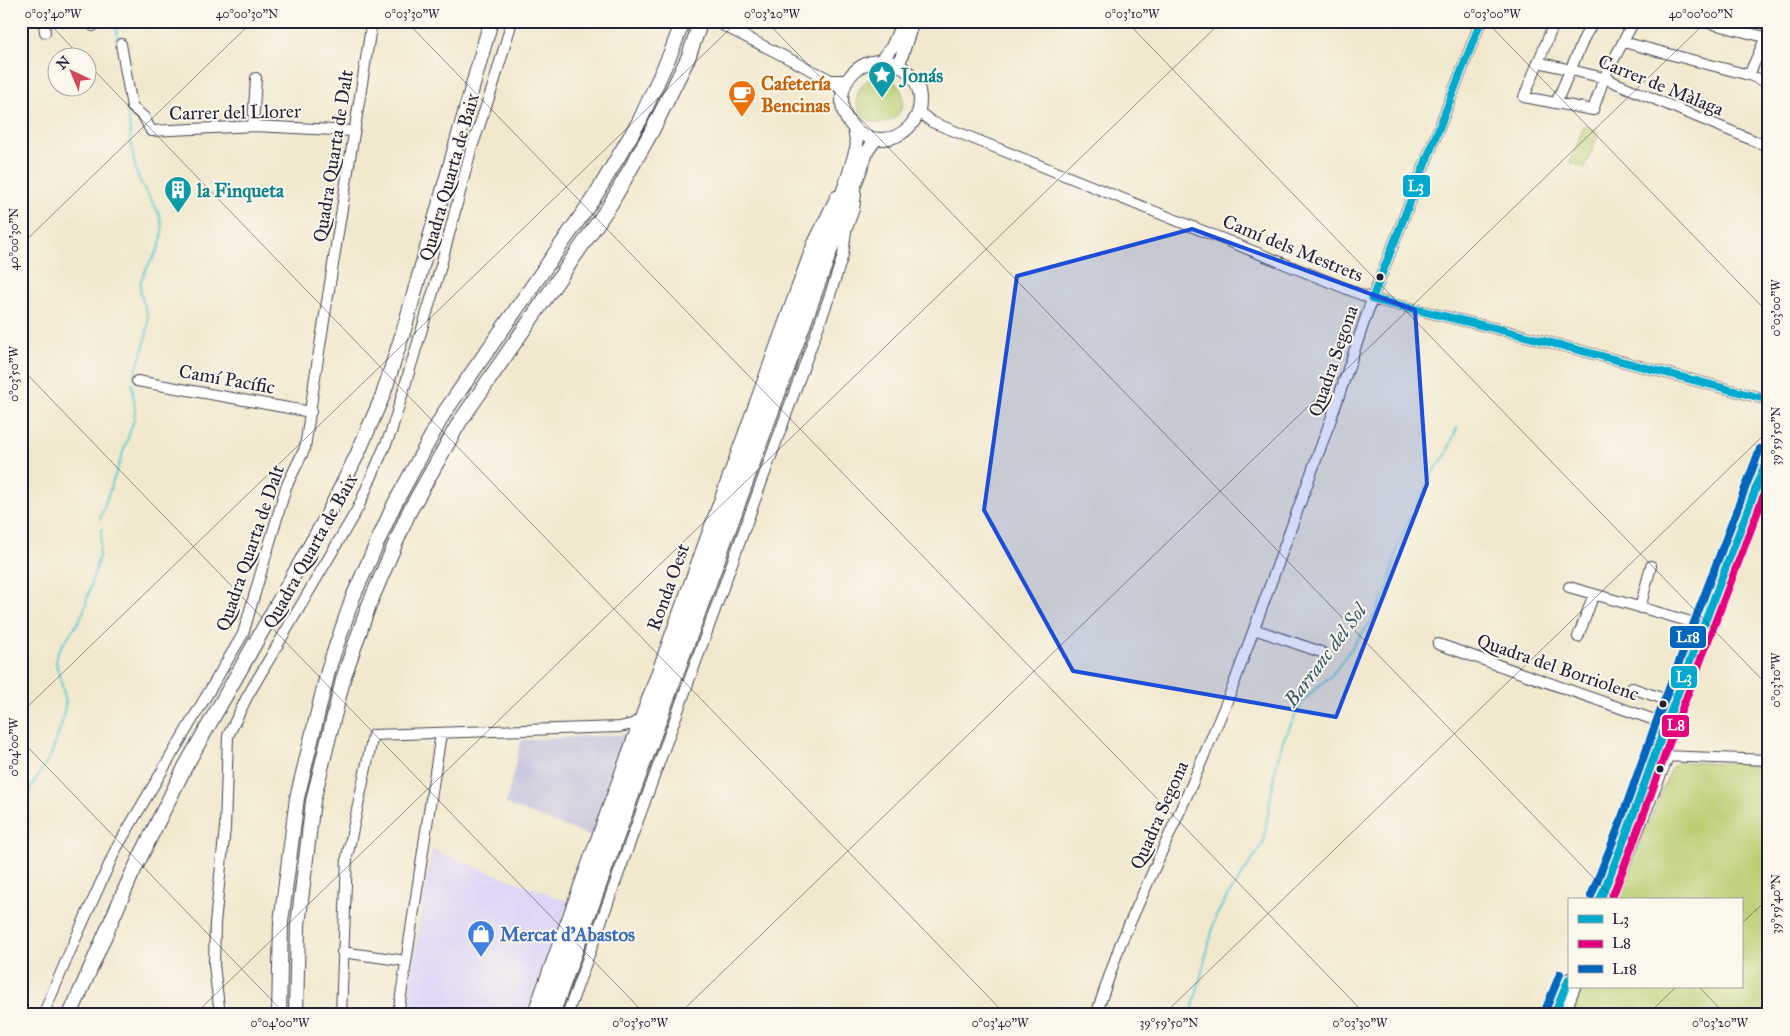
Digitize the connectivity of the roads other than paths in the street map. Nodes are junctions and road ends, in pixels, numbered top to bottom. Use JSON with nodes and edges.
{"nodes":[{"id":1,"x":372,"y":21,"type":"edge"},
{"id":2,"x":492,"y":21,"type":"edge"},
{"id":3,"x":512,"y":21,"type":"edge"},
{"id":4,"x":683,"y":21,"type":"edge"},
{"id":5,"x":701,"y":21,"type":"edge"},
{"id":6,"x":903,"y":21,"type":"edge"},
{"id":7,"x":913,"y":21,"type":"edge"},
{"id":8,"x":1481,"y":21,"type":"edge"},
{"id":9,"x":1555,"y":21,"type":"edge"},
{"id":10,"x":1594,"y":21,"type":"edge"},
{"id":11,"x":1634,"y":21,"type":"edge"},
{"id":12,"x":1701,"y":21,"type":"edge"},
{"id":13,"x":724,"y":26,"type":"dead end"},
{"id":14,"x":1768,"y":35,"type":"edge"},
{"id":15,"x":1623,"y":42,"type":"junction"},
{"id":16,"x":121,"y":44,"type":"dead end"},
{"id":17,"x":881,"y":60,"type":"junction"},
{"id":18,"x":1538,"y":62,"type":"junction"},
{"id":19,"x":899,"y":64,"type":"junction"},
{"id":20,"x":1571,"y":70,"type":"junction"},
{"id":21,"x":1750,"y":75,"type":"junction"},
{"id":22,"x":256,"y":78,"type":"dead end"},
{"id":23,"x":1604,"y":78,"type":"junction"},
{"id":24,"x":1769,"y":83,"type":"edge"},
{"id":25,"x":845,"y":85,"type":"junction"},
{"id":26,"x":1556,"y":103,"type":"junction"},
{"id":27,"x":917,"y":116,"type":"junction"},
{"id":28,"x":253,"y":126,"type":"junction"},
{"id":29,"x":854,"y":129,"type":"junction"},
{"id":30,"x":354,"y":131,"type":"junction"},
{"id":31,"x":876,"y":139,"type":"junction"},
{"id":32,"x":1769,"y":148,"type":"edge"},
{"id":33,"x":853,"y":178,"type":"junction"},
{"id":34,"x":1372,"y":299,"type":"junction"},
{"id":35,"x":138,"y":380,"type":"dead end"},
{"id":36,"x":1769,"y":400,"type":"edge"},
{"id":37,"x":311,"y":412,"type":"junction"},
{"id":38,"x":1769,"y":453,"type":"edge"},
{"id":39,"x":1652,"y":566,"type":"dead end"},
{"id":40,"x":1569,"y":587,"type":"dead end"},
{"id":41,"x":1594,"y":594,"type":"junction"},
{"id":42,"x":1640,"y":608,"type":"junction"},
{"id":43,"x":1702,"y":626,"type":"junction"},
{"id":44,"x":1254,"y":629,"type":"junction"},
{"id":45,"x":1578,"y":637,"type":"dead end"},
{"id":46,"x":1438,"y":644,"type":"dead end"},
{"id":47,"x":1321,"y":652,"type":"dead end"},
{"id":48,"x":1632,"y":688,"type":"dead end"},
{"id":49,"x":1674,"y":702,"type":"junction"},
{"id":50,"x":639,"y":720,"type":"junction"},
{"id":51,"x":1666,"y":724,"type":"junction"},
{"id":52,"x":620,"y":727,"type":"junction"},
{"id":53,"x":441,"y":732,"type":"junction"},
{"id":54,"x":631,"y":743,"type":"junction"},
{"id":55,"x":1654,"y":756,"type":"junction"},
{"id":56,"x":1668,"y":756,"type":"junction"},
{"id":57,"x":1769,"y":760,"type":"edge"},
{"id":58,"x":1601,"y":898,"type":"edge"},
{"id":59,"x":1611,"y":898,"type":"edge"},
{"id":60,"x":342,"y":952,"type":"junction"},
{"id":61,"x":406,"y":961,"type":"junction"},
{"id":62,"x":1568,"y":980,"type":"edge"},
{"id":63,"x":1575,"y":988,"type":"edge"},
{"id":64,"x":44,"y":1015,"type":"edge"},
{"id":65,"x":70,"y":1015,"type":"edge"},
{"id":66,"x":220,"y":1015,"type":"edge"},
{"id":67,"x":279,"y":1015,"type":"edge"},
{"id":68,"x":296,"y":1015,"type":"edge"},
{"id":69,"x":341,"y":1015,"type":"edge"},
{"id":70,"x":398,"y":1015,"type":"edge"},
{"id":71,"x":532,"y":1015,"type":"edge"},
{"id":72,"x":542,"y":1015,"type":"edge"},
{"id":73,"x":553,"y":1015,"type":"edge"},
{"id":74,"x":567,"y":1015,"type":"edge"},
{"id":75,"x":1096,"y":1015,"type":"edge"},
{"id":76,"x":1554,"y":1015,"type":"edge"},
{"id":77,"x":1564,"y":1015,"type":"edge"}],
"edges":[{"from":1,"to":30,"type":"street","name":"Quadra Quarta de Dalt"},
{"from":2,"to":65,"type":"highway"},
{"from":3,"to":66,"type":"street","name":"Quadra Quarta de Baix"},
{"from":4,"to":67,"type":"highway"},
{"from":5,"to":68,"type":"highway"},
{"from":6,"to":17,"type":"main road"},
{"from":7,"to":19,"type":"main road"},
{"from":8,"to":34,"type":"street","name":"Quadra Segona"},
{"from":9,"to":18,"type":"street"},
{"from":10,"to":20,"type":"street"},
{"from":11,"to":15,"type":"street"},
{"from":12,"to":14,"type":"street"},
{"from":13,"to":25,"type":"street"},
{"from":14,"to":21,"type":"street"},
{"from":15,"to":21,"type":"street"},
{"from":15,"to":23,"type":"street"},
{"from":16,"to":28,"type":"street","name":"Carrer del Llorer"},
{"from":17,"to":19,"type":"main road"},
{"from":17,"to":25,"type":"main road"},
{"from":18,"to":20,"type":"street","name":"Carrer de Màlaga"},
{"from":18,"to":26,"type":"street"},
{"from":19,"to":27,"type":"main road"},
{"from":20,"to":23,"type":"street","name":"Carrer de Màlaga"},
{"from":20,"to":26,"type":"street"},
{"from":21,"to":24,"type":"street"},
{"from":22,"to":28,"type":"street"},
{"from":23,"to":26,"type":"street"},
{"from":23,"to":32,"type":"street","name":"Carrer de Màlaga"},
{"from":25,"to":29,"type":"main road"},
{"from":27,"to":31,"type":"main road"},
{"from":27,"to":34,"type":"street","name":"Camí dels Mestrets"},
{"from":28,"to":30,"type":"street","name":"Carrer del Llorer"},
{"from":29,"to":31,"type":"main road"},
{"from":29,"to":33,"type":"main road","name":"Ronda Oest"},
{"from":30,"to":37,"type":"street","name":"Quadra Quarta de Dalt"},
{"from":31,"to":33,"type":"main road","name":"Ronda Oest"},
{"from":33,"to":50,"type":"street","name":"Ronda Oest"},
{"from":33,"to":72,"type":"main road","name":"Ronda Oest"},
{"from":33,"to":73,"type":"main road","name":"Ronda Oest"},
{"from":33,"to":74,"type":"street","name":"Ronda Oest"},
{"from":34,"to":36,"type":"street","name":"Camí dels Mestrets"},
{"from":34,"to":44,"type":"street","name":"Quadra Segona"},
{"from":35,"to":37,"type":"street","name":"Camí Pacífic"},
{"from":37,"to":64,"type":"street","name":"Quadra Quarta de Dalt"},
{"from":38,"to":43,"type":"street"},
{"from":39,"to":42,"type":"street"},
{"from":40,"to":41,"type":"street"},
{"from":41,"to":42,"type":"street"},
{"from":41,"to":45,"type":"street"},
{"from":42,"to":43,"type":"street"},
{"from":43,"to":49,"type":"street"},
{"from":44,"to":47,"type":"street"},
{"from":44,"to":75,"type":"street","name":"Quadra Segona"},
{"from":46,"to":51,"type":"street","name":"Quadra del Borriolenc"},
{"from":48,"to":49,"type":"street"},
{"from":49,"to":51,"type":"street"},
{"from":50,"to":52,"type":"street"},
{"from":50,"to":54,"type":"street","name":"Ronda Oest"},
{"from":51,"to":55,"type":"street"},
{"from":52,"to":53,"type":"street"},
{"from":52,"to":54,"type":"street"},
{"from":53,"to":60,"type":"street"},
{"from":53,"to":61,"type":"street"},
{"from":54,"to":71,"type":"street","name":"Ronda Oest"},
{"from":55,"to":56,"type":"street"},
{"from":55,"to":58,"type":"street"},
{"from":56,"to":57,"type":"street"},
{"from":56,"to":59,"type":"street"},
{"from":60,"to":61,"type":"street"},
{"from":60,"to":69,"type":"street"},
{"from":61,"to":70,"type":"street"},
{"from":62,"to":76,"type":"street"},
{"from":63,"to":77,"type":"street"}]}
